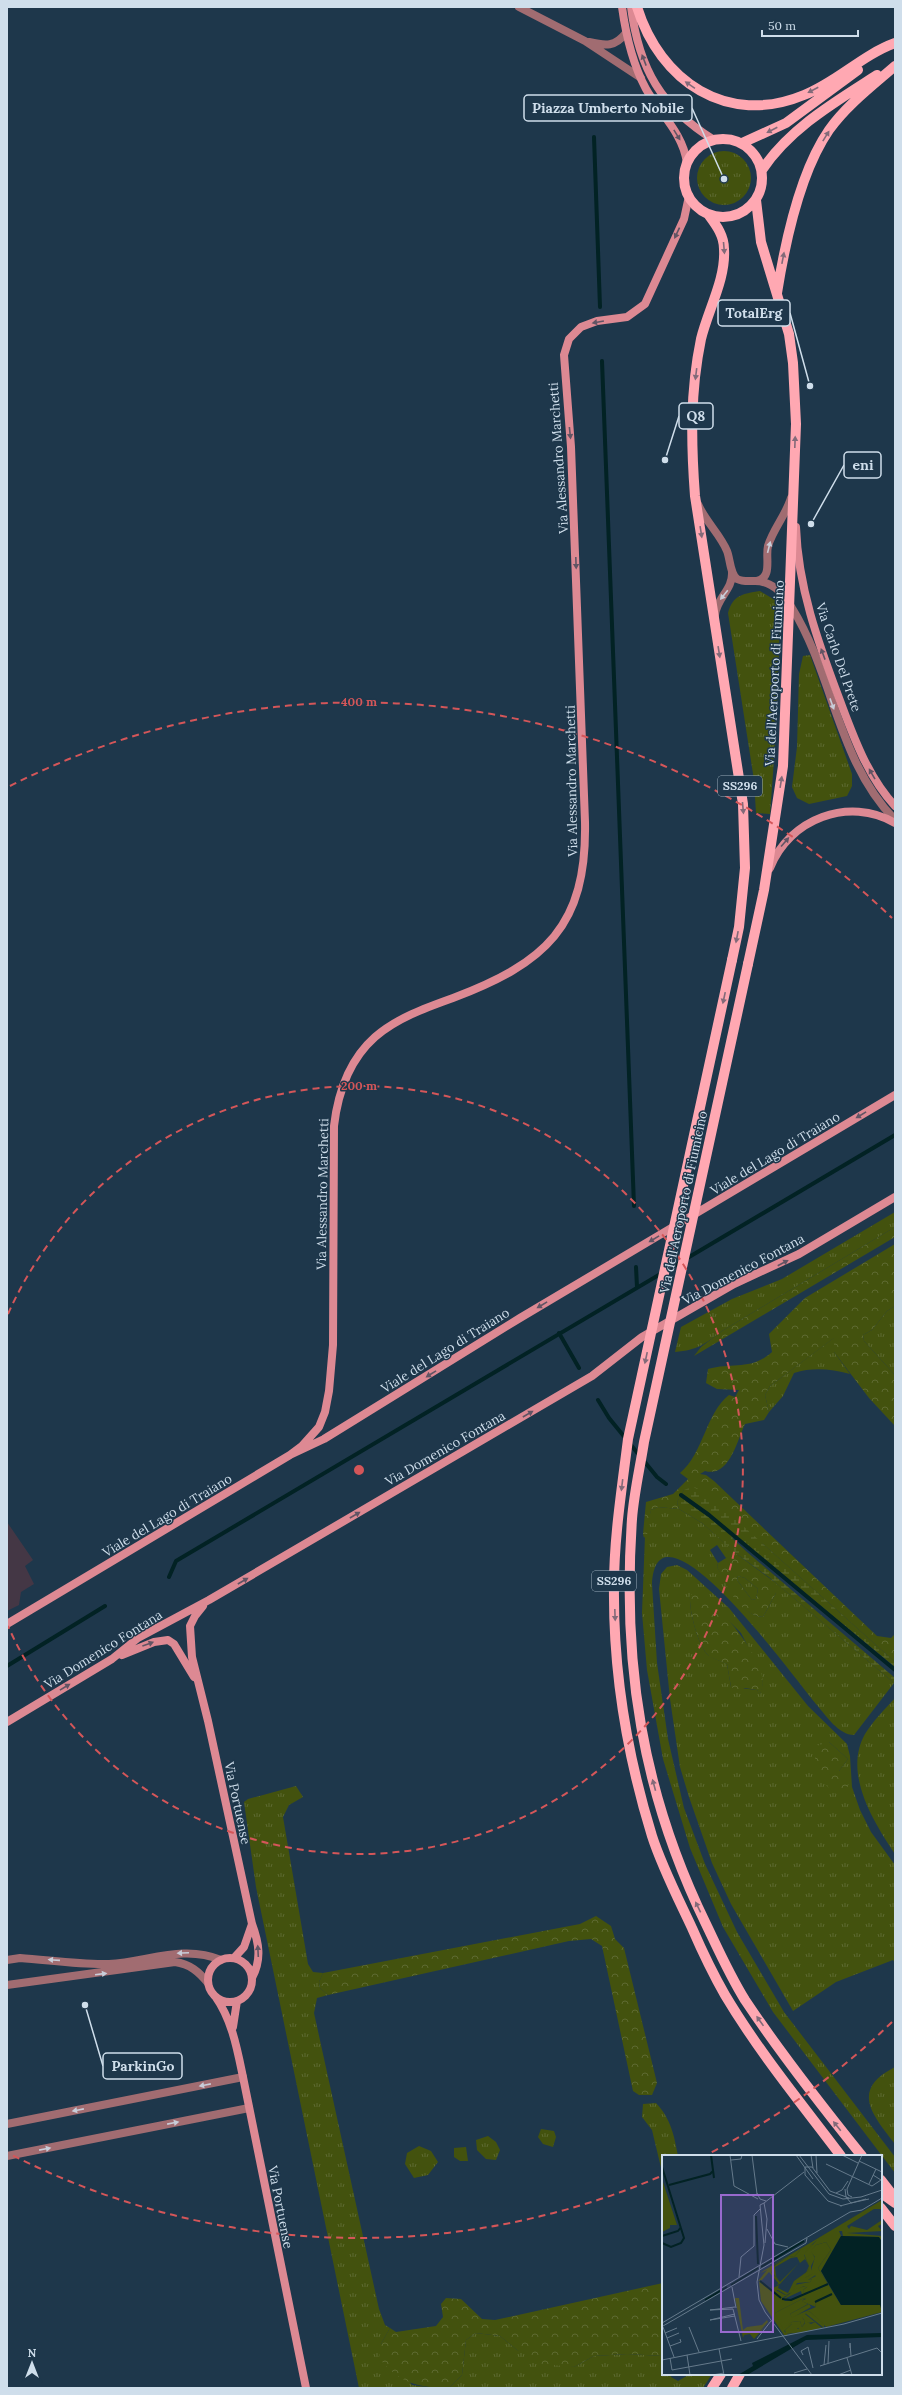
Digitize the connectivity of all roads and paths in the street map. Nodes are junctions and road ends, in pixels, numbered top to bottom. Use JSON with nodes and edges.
{"nodes":[{"id":1,"x":519,"y":7,"type":"edge"},
{"id":2,"x":622,"y":7,"type":"edge"},
{"id":3,"x":631,"y":7,"type":"edge"},
{"id":4,"x":637,"y":7,"type":"edge"},
{"id":5,"x":626,"y":32,"type":"junction"},
{"id":6,"x":585,"y":41,"type":"junction"},
{"id":7,"x":895,"y":43,"type":"edge"},
{"id":8,"x":895,"y":63,"type":"edge"},
{"id":9,"x":895,"y":66,"type":"edge"},
{"id":10,"x":641,"y":78,"type":"junction"},
{"id":11,"x":714,"y":140,"type":"junction"},
{"id":12,"x":742,"y":143,"type":"junction"},
{"id":13,"x":687,"y":163,"type":"junction"},
{"id":14,"x":762,"y":170,"type":"junction"},
{"id":15,"x":689,"y":196,"type":"junction"},
{"id":16,"x":756,"y":200,"type":"junction"},
{"id":17,"x":708,"y":214,"type":"junction"},
{"id":18,"x":777,"y":297,"type":"junction"},
{"id":19,"x":794,"y":480,"type":"junction"},
{"id":20,"x":695,"y":496,"type":"junction"},
{"id":21,"x":732,"y":569,"type":"junction"},
{"id":22,"x":757,"y":581,"type":"junction"},
{"id":23,"x":790,"y":608,"type":"junction"},
{"id":24,"x":714,"y":618,"type":"junction"},
{"id":25,"x":895,"y":806,"type":"edge"},
{"id":26,"x":895,"y":822,"type":"edge"},
{"id":27,"x":764,"y":890,"type":"junction"},
{"id":28,"x":895,"y":1095,"type":"edge"},
{"id":29,"x":895,"y":1197,"type":"edge"},
{"id":30,"x":290,"y":1455,"type":"junction"},
{"id":31,"x":209,"y":1600,"type":"junction"},
{"id":32,"x":7,"y":1624,"type":"edge"},
{"id":33,"x":112,"y":1659,"type":"junction"},
{"id":34,"x":199,"y":1687,"type":"junction"},
{"id":35,"x":7,"y":1722,"type":"edge"},
{"id":36,"x":252,"y":1924,"type":"junction"},
{"id":37,"x":234,"y":1958,"type":"junction"},
{"id":38,"x":7,"y":1960,"type":"edge"},
{"id":39,"x":221,"y":1960,"type":"junction"},
{"id":40,"x":252,"y":1978,"type":"junction"},
{"id":41,"x":208,"y":1983,"type":"junction"},
{"id":42,"x":7,"y":1985,"type":"edge"},
{"id":43,"x":216,"y":1996,"type":"junction"},
{"id":44,"x":237,"y":2000,"type":"junction"},
{"id":45,"x":233,"y":2032,"type":"junction"},
{"id":46,"x":243,"y":2077,"type":"junction"},
{"id":47,"x":249,"y":2108,"type":"junction"},
{"id":48,"x":7,"y":2124,"type":"edge"},
{"id":49,"x":840,"y":2155,"type":"edge"},
{"id":50,"x":861,"y":2155,"type":"edge"},
{"id":51,"x":7,"y":2156,"type":"edge"},
{"id":52,"x":882,"y":2181,"type":"edge"},
{"id":53,"x":882,"y":2194,"type":"edge"},
{"id":54,"x":895,"y":2198,"type":"edge"},
{"id":55,"x":895,"y":2203,"type":"edge"},
{"id":56,"x":884,"y":2215,"type":"edge"},
{"id":57,"x":895,"y":2226,"type":"edge"},
{"id":58,"x":720,"y":2375,"type":"edge"},
{"id":59,"x":739,"y":2375,"type":"edge"},
{"id":60,"x":306,"y":2388,"type":"edge"},
{"id":61,"x":712,"y":2388,"type":"edge"},
{"id":62,"x":732,"y":2388,"type":"edge"}],
"edges":[{"from":1,"to":6,"type":"street"},
{"from":2,"to":5,"type":"street"},
{"from":11,"to":3,"type":"street","one_way":true},
{"from":7,"to":4,"type":"main road","one_way":true},
{"from":5,"to":6,"type":"street"},
{"from":5,"to":10,"type":"street"},
{"from":6,"to":10,"type":"street"},
{"from":7,"to":12,"type":"main road","one_way":true},
{"from":8,"to":14,"type":"main road"},
{"from":18,"to":9,"type":"main road","one_way":true},
{"from":10,"to":13,"type":"street","one_way":true},
{"from":11,"to":12,"type":"main road"},
{"from":11,"to":13,"type":"main road"},
{"from":12,"to":14,"type":"main road"},
{"from":13,"to":15,"type":"main road"},
{"from":14,"to":16,"type":"main road"},
{"from":15,"to":17,"type":"main road"},
{"from":15,"to":30,"type":"street","name":"Via Alessandro Marchetti","one_way":true},
{"from":16,"to":17,"type":"main road"},
{"from":16,"to":18,"type":"main road","name":"Via dell'Aeroporto di Fiumicino"},
{"from":17,"to":20,"type":"main road","name":"Via dell'Aeroporto di Fiumicino","one_way":true},
{"from":19,"to":18,"type":"main road","name":"Via dell'Aeroporto di Fiumicino","one_way":true},
{"from":22,"to":19,"type":"street","one_way":true},
{"from":19,"to":23,"type":"main road","name":"Via dell'Aeroporto di Fiumicino"},
{"from":25,"to":19,"type":"street","name":"Via Carlo Del Prete","one_way":true},
{"from":20,"to":21,"type":"street"},
{"from":20,"to":24,"type":"main road","name":"Via dell'Aeroporto di Fiumicino","one_way":true},
{"from":21,"to":22,"type":"street","name":"Via Carlo Del Prete"},
{"from":21,"to":24,"type":"street","one_way":true},
{"from":22,"to":23,"type":"street","name":"Via Carlo Del Prete"},
{"from":23,"to":26,"type":"street","name":"Via Carlo Del Prete","one_way":true},
{"from":27,"to":23,"type":"main road","name":"Via dell'Aeroporto di Fiumicino","number":"SS296","one_way":true},
{"from":24,"to":49,"type":"main road","name":"Via dell'Aeroporto di Fiumicino","number":"SS296","one_way":true,"bridge":true},
{"from":27,"to":26,"type":"street","one_way":true},
{"from":50,"to":27,"type":"main road","name":"Via dell'Aeroporto di Fiumicino","number":"SS296","one_way":true,"bridge":true},
{"from":28,"to":30,"type":"street","name":"Viale del Lago di Traiano","one_way":true},
{"from":31,"to":29,"type":"street","name":"Via Domenico Fontana","one_way":true},
{"from":30,"to":32,"type":"street","name":"Viale del Lago di Traiano"},
{"from":31,"to":33,"type":"street","name":"Via Domenico Fontana"},
{"from":31,"to":34,"type":"street","name":"Via Portuense"},
{"from":33,"to":34,"type":"street","name":"Via Portuense","one_way":true},
{"from":35,"to":33,"type":"street","name":"Via Domenico Fontana","one_way":true},
{"from":34,"to":36,"type":"street","name":"Via Portuense"},
{"from":36,"to":37,"type":"street"},
{"from":40,"to":36,"type":"street","name":"Via Portuense","one_way":true},
{"from":37,"to":39,"type":"street"},
{"from":37,"to":40,"type":"street"},
{"from":39,"to":38,"type":"street","one_way":true},
{"from":39,"to":41,"type":"street"},
{"from":40,"to":44,"type":"street"},
{"from":42,"to":41,"type":"street","one_way":true},
{"from":41,"to":43,"type":"street"},
{"from":43,"to":44,"type":"street"},
{"from":43,"to":45,"type":"street","name":"Via Portuense"},
{"from":44,"to":45,"type":"street","name":"Via Portuense"},
{"from":45,"to":46,"type":"street","name":"Via Portuense"},
{"from":46,"to":47,"type":"street","name":"Via Portuense"},
{"from":46,"to":48,"type":"street","one_way":true},
{"from":51,"to":47,"type":"street","one_way":true},
{"from":47,"to":60,"type":"street","name":"Via Portuense"},
{"from":52,"to":54,"type":"main road"},
{"from":53,"to":55,"type":"main road"},
{"from":56,"to":57,"type":"main road"},
{"from":58,"to":61,"type":"main road"},
{"from":59,"to":62,"type":"main road"}]}
